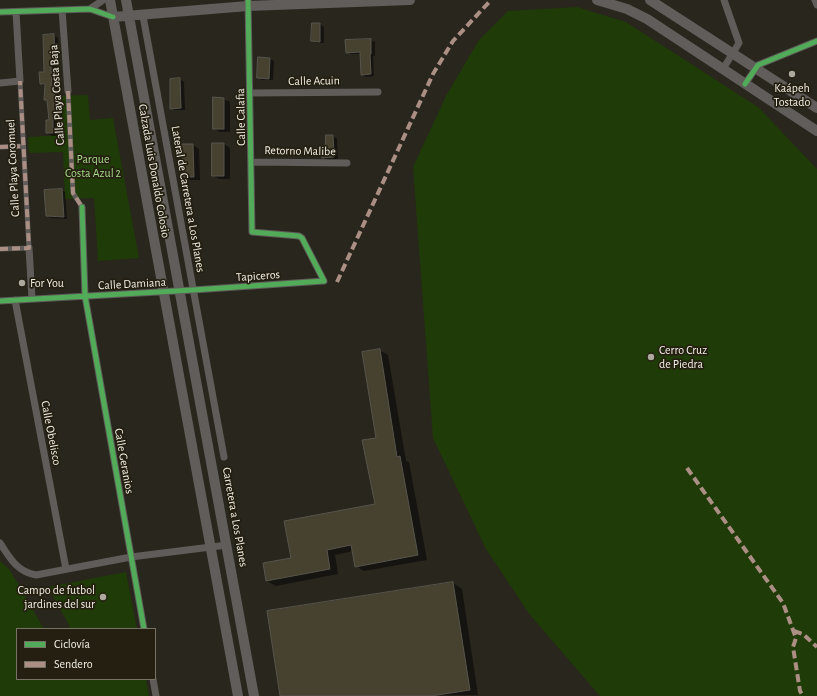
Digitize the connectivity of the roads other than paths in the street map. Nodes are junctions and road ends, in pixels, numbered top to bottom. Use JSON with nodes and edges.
{"nodes":[{"id":1,"x":103,"y":0,"type":"edge"},
{"id":2,"x":110,"y":0,"type":"edge"},
{"id":3,"x":126,"y":0,"type":"edge"},
{"id":4,"x":410,"y":0,"type":"edge"},
{"id":5,"x":597,"y":0,"type":"edge"},
{"id":6,"x":650,"y":0,"type":"edge"},
{"id":7,"x":724,"y":0,"type":"edge"},
{"id":8,"x":815,"y":0,"type":"edge"},
{"id":9,"x":248,"y":3,"type":"edge"},
{"id":10,"x":817,"y":5,"type":"edge"},
{"id":11,"x":90,"y":9,"type":"junction"},
{"id":12,"x":62,"y":10,"type":"junction"},
{"id":13,"x":0,"y":12,"type":"edge"},
{"id":14,"x":16,"y":12,"type":"junction"},
{"id":15,"x":129,"y":16,"type":"junction"},
{"id":16,"x":144,"y":16,"type":"junction"},
{"id":17,"x":113,"y":17,"type":"junction"},
{"id":18,"x":817,"y":41,"type":"edge"},
{"id":19,"x":734,"y":54,"type":"junction"},
{"id":20,"x":754,"y":68,"type":"junction"},
{"id":21,"x":723,"y":69,"type":"junction"},
{"id":22,"x":20,"y":81,"type":"junction"},
{"id":23,"x":0,"y":82,"type":"edge"},
{"id":24,"x":745,"y":84,"type":"junction"},
{"id":25,"x":68,"y":91,"type":"joint"},
{"id":26,"x":378,"y":92,"type":"dead end"},
{"id":27,"x":250,"y":93,"type":"junction"},
{"id":28,"x":817,"y":108,"type":"edge"},
{"id":29,"x":817,"y":132,"type":"edge"},
{"id":30,"x":23,"y":146,"type":"junction"},
{"id":31,"x":0,"y":147,"type":"edge"},
{"id":32,"x":252,"y":162,"type":"junction"},
{"id":33,"x":347,"y":163,"type":"dead end"},
{"id":34,"x":82,"y":207,"type":"joint"},
{"id":35,"x":29,"y":248,"type":"junction"},
{"id":36,"x":0,"y":249,"type":"edge"},
{"id":37,"x":324,"y":281,"type":"joint"},
{"id":38,"x":193,"y":290,"type":"junction"},
{"id":39,"x":180,"y":291,"type":"junction"},
{"id":40,"x":164,"y":292,"type":"junction"},
{"id":41,"x":85,"y":296,"type":"junction"},
{"id":42,"x":32,"y":299,"type":"junction"},
{"id":43,"x":15,"y":300,"type":"junction"},
{"id":44,"x":0,"y":301,"type":"edge"},
{"id":45,"x":190,"y":343,"type":"joint"},
{"id":46,"x":224,"y":457,"type":"dead end"},
{"id":47,"x":0,"y":543,"type":"edge"},
{"id":48,"x":227,"y":544,"type":"junction"},
{"id":49,"x":211,"y":547,"type":"junction"},
{"id":50,"x":131,"y":557,"type":"junction"},
{"id":51,"x":66,"y":570,"type":"junction"},
{"id":52,"x":144,"y":628,"type":"edge"},
{"id":53,"x":153,"y":680,"type":"edge"},
{"id":54,"x":156,"y":696,"type":"edge"},
{"id":55,"x":238,"y":696,"type":"edge"},
{"id":56,"x":254,"y":696,"type":"edge"}],
"edges":[{"from":1,"to":11,"type":"street"},
{"from":2,"to":17,"type":"main road","name":"Calzada Luis Donaldo Colosio"},
{"from":3,"to":15,"type":"main road","name":"Calzada Luis Donaldo Colosio"},
{"from":4,"to":9,"type":"main road"},
{"from":5,"to":21,"type":"main road"},
{"from":6,"to":19,"type":"main road"},
{"from":7,"to":19,"type":"street"},
{"from":8,"to":10,"type":"street"},
{"from":9,"to":16,"type":"main road"},
{"from":9,"to":27,"type":"street","name":"Calle Calafia"},
{"from":11,"to":12,"type":"street"},
{"from":11,"to":17,"type":"street"},
{"from":12,"to":14,"type":"street"},
{"from":12,"to":25,"type":"street","name":"Calle Playa Costa Baja"},
{"from":13,"to":14,"type":"street"},
{"from":14,"to":22,"type":"street","name":"Calle Playa Coromuel"},
{"from":15,"to":16,"type":"main road"},
{"from":15,"to":17,"type":"main road"},
{"from":15,"to":39,"type":"main road","name":"Calzada Luis Donaldo Colosio"},
{"from":16,"to":38,"type":"street","name":"Lateral de Carretera a Los Planes"},
{"from":17,"to":40,"type":"main road","name":"Calzada Luis Donaldo Colosio"},
{"from":18,"to":20,"type":"street"},
{"from":19,"to":20,"type":"main road"},
{"from":19,"to":21,"type":"street"},
{"from":20,"to":24,"type":"street"},
{"from":20,"to":28,"type":"main road"},
{"from":21,"to":24,"type":"main road"},
{"from":22,"to":23,"type":"street"},
{"from":22,"to":30,"type":"street","name":"Calle Playa Coromuel"},
{"from":24,"to":29,"type":"main road"},
{"from":25,"to":34,"type":"street","name":"Calle Playa Costa Baja"},
{"from":26,"to":27,"type":"street","name":"Calle Acuin"},
{"from":27,"to":32,"type":"street","name":"Calle Calafia"},
{"from":30,"to":31,"type":"street"},
{"from":30,"to":35,"type":"street","name":"Calle Playa Coromuel"},
{"from":32,"to":33,"type":"street","name":"Retorno Malibe"},
{"from":32,"to":37,"type":"street","name":"Calle Calafia"},
{"from":34,"to":41,"type":"street","name":"Calle Playa Costa Baja"},
{"from":35,"to":36,"type":"street"},
{"from":35,"to":42,"type":"street","name":"Calle Playa Coromuel"},
{"from":37,"to":38,"type":"street","name":"Tapiceros"},
{"from":38,"to":39,"type":"street","name":"Calle Damiana"},
{"from":38,"to":46,"type":"street","name":"Lateral de Carretera a Los Planes"},
{"from":39,"to":40,"type":"street","name":"Calle Damiana"},
{"from":39,"to":45,"type":"main road","name":"Calzada Luis Donaldo Colosio"},
{"from":40,"to":41,"type":"street","name":"Calle Damiana"},
{"from":40,"to":49,"type":"main road","name":"Calzada Luis Donaldo Colosio"},
{"from":41,"to":42,"type":"street","name":"Calle Damiana"},
{"from":41,"to":50,"type":"street","name":"Calle Geranios"},
{"from":42,"to":43,"type":"street","name":"Calle Damiana"},
{"from":43,"to":44,"type":"street","name":"Calle Damiana"},
{"from":43,"to":51,"type":"street","name":"Calle Obelisco"},
{"from":45,"to":48,"type":"main road","name":"Carretera a Los Planes"},
{"from":47,"to":51,"type":"street"},
{"from":48,"to":49,"type":"street"},
{"from":48,"to":56,"type":"main road","name":"Carretera a Los Planes"},
{"from":49,"to":50,"type":"street"},
{"from":49,"to":55,"type":"main road"},
{"from":50,"to":51,"type":"street"},
{"from":50,"to":52,"type":"street","name":"Calle Geranios"},
{"from":53,"to":54,"type":"street"}]}
